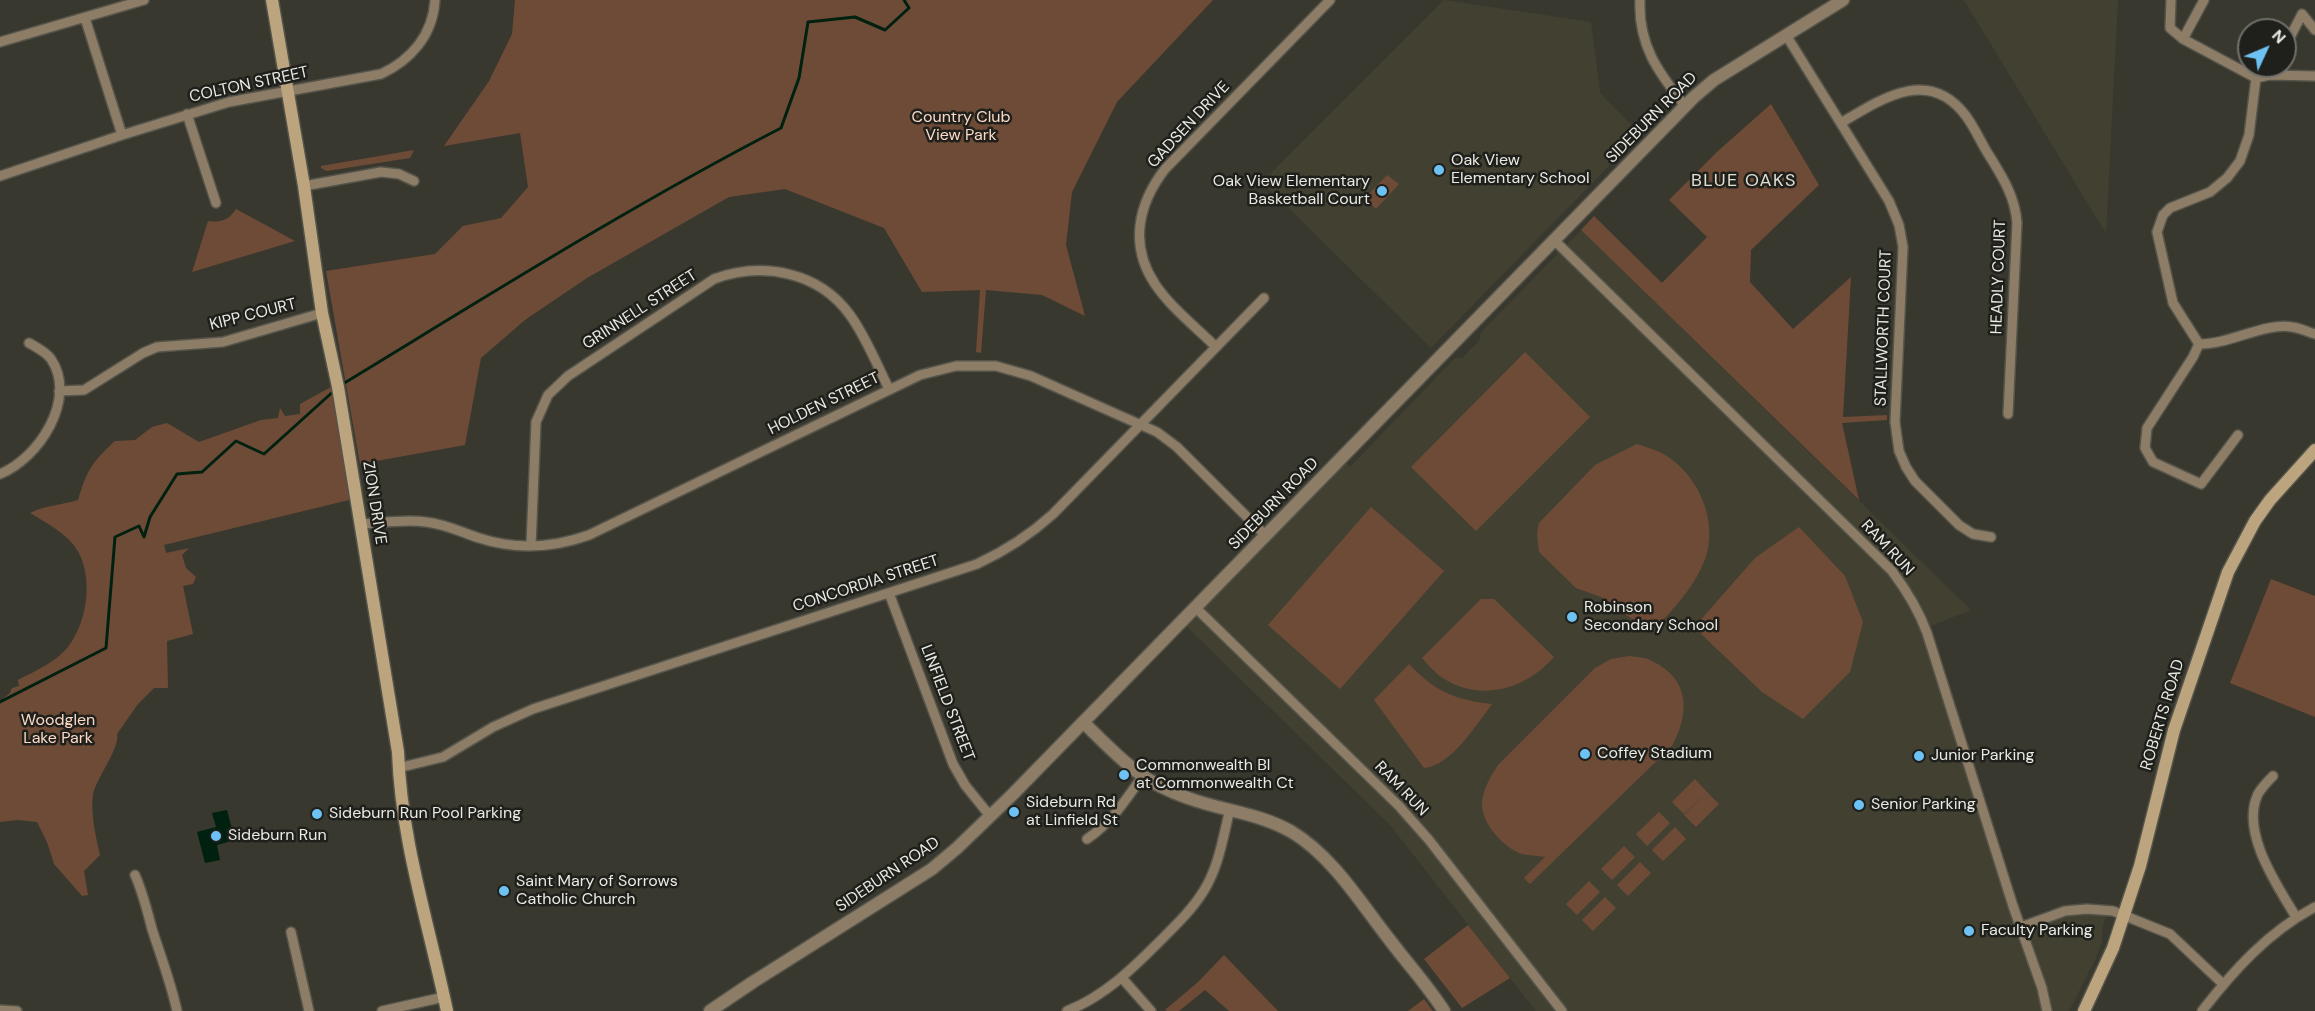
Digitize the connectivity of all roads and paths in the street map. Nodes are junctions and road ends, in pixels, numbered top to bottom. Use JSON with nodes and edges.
{"nodes":[{"id":1,"x":144,"y":0,"type":"edge"},
{"id":2,"x":272,"y":0,"type":"edge"},
{"id":3,"x":435,"y":0,"type":"edge"},
{"id":4,"x":1330,"y":0,"type":"edge"},
{"id":5,"x":1640,"y":0,"type":"edge"},
{"id":6,"x":1843,"y":0,"type":"edge"},
{"id":7,"x":2170,"y":0,"type":"edge"},
{"id":8,"x":2204,"y":0,"type":"edge"},
{"id":9,"x":85,"y":18,"type":"junction"},
{"id":10,"x":2297,"y":24,"type":"edge"},
{"id":11,"x":2315,"y":30,"type":"edge"},
{"id":12,"x":1786,"y":35,"type":"junction"},
{"id":13,"x":2183,"y":39,"type":"junction"},
{"id":14,"x":0,"y":42,"type":"edge"},
{"id":15,"x":2237,"y":68,"type":"edge"},
{"id":16,"x":2297,"y":74,"type":"edge"},
{"id":17,"x":2315,"y":76,"type":"edge"},
{"id":18,"x":2256,"y":78,"type":"edge"},
{"id":19,"x":286,"y":91,"type":"junction"},
{"id":20,"x":1685,"y":106,"type":"junction"},
{"id":21,"x":187,"y":114,"type":"junction"},
{"id":22,"x":1841,"y":123,"type":"junction"},
{"id":23,"x":122,"y":135,"type":"junction"},
{"id":24,"x":0,"y":176,"type":"edge"},
{"id":25,"x":414,"y":181,"type":"dead end"},
{"id":26,"x":304,"y":186,"type":"junction"},
{"id":27,"x":216,"y":202,"type":"dead end"},
{"id":28,"x":1554,"y":240,"type":"junction"},
{"id":29,"x":1264,"y":298,"type":"dead end"},
{"id":30,"x":322,"y":313,"type":"junction"},
{"id":31,"x":2315,"y":334,"type":"edge"},
{"id":32,"x":29,"y":343,"type":"dead end"},
{"id":33,"x":2199,"y":344,"type":"junction"},
{"id":34,"x":1216,"y":347,"type":"junction"},
{"id":35,"x":888,"y":389,"type":"junction"},
{"id":36,"x":59,"y":391,"type":"junction"},
{"id":37,"x":2008,"y":414,"type":"dead end"},
{"id":38,"x":1140,"y":425,"type":"junction"},
{"id":39,"x":2238,"y":435,"type":"dead end"},
{"id":40,"x":2315,"y":450,"type":"edge"},
{"id":41,"x":0,"y":474,"type":"edge"},
{"id":42,"x":361,"y":524,"type":"junction"},
{"id":43,"x":1266,"y":536,"type":"junction"},
{"id":44,"x":1991,"y":537,"type":"dead end"},
{"id":45,"x":531,"y":546,"type":"junction"},
{"id":46,"x":889,"y":593,"type":"junction"},
{"id":47,"x":1196,"y":608,"type":"junction"},
{"id":48,"x":1083,"y":722,"type":"junction"},
{"id":49,"x":398,"y":768,"type":"junction"},
{"id":50,"x":2273,"y":776,"type":"dead end"},
{"id":51,"x":1142,"y":777,"type":"junction"},
{"id":52,"x":1230,"y":809,"type":"junction"},
{"id":53,"x":990,"y":816,"type":"junction"},
{"id":54,"x":1087,"y":839,"type":"dead end"},
{"id":55,"x":135,"y":875,"type":"dead end"},
{"id":56,"x":2315,"y":907,"type":"edge"},
{"id":57,"x":2124,"y":915,"type":"junction"},
{"id":58,"x":2296,"y":917,"type":"junction"},
{"id":59,"x":2022,"y":927,"type":"junction"},
{"id":60,"x":291,"y":932,"type":"dead end"},
{"id":61,"x":1122,"y":978,"type":"junction"},
{"id":62,"x":2223,"y":984,"type":"junction"},
{"id":63,"x":444,"y":997,"type":"junction"},
{"id":64,"x":0,"y":1010,"type":"edge"},
{"id":65,"x":17,"y":1011,"type":"edge"},
{"id":66,"x":177,"y":1011,"type":"edge"},
{"id":67,"x":309,"y":1011,"type":"edge"},
{"id":68,"x":382,"y":1011,"type":"edge"},
{"id":69,"x":447,"y":1011,"type":"edge"},
{"id":70,"x":710,"y":1011,"type":"edge"},
{"id":71,"x":1067,"y":1011,"type":"edge"},
{"id":72,"x":1151,"y":1011,"type":"edge"},
{"id":73,"x":1444,"y":1011,"type":"edge"},
{"id":74,"x":1562,"y":1011,"type":"edge"},
{"id":75,"x":2047,"y":1011,"type":"edge"},
{"id":76,"x":2084,"y":1011,"type":"edge"},
{"id":77,"x":2202,"y":1011,"type":"edge"}],
"edges":[{"from":1,"to":9,"type":"street"},
{"from":2,"to":19,"type":"main road","name":"ZION DRIVE"},
{"from":3,"to":19,"type":"street","name":"COLTON STREET"},
{"from":4,"to":34,"type":"street","name":"GADSEN DRIVE"},
{"from":5,"to":20,"type":"street"},
{"from":6,"to":12,"type":"street","name":"SIDEBURN ROAD"},
{"from":7,"to":13,"type":"street"},
{"from":8,"to":13,"type":"street"},
{"from":9,"to":14,"type":"street"},
{"from":9,"to":23,"type":"street"},
{"from":10,"to":11,"type":"street"},
{"from":12,"to":20,"type":"street","name":"SIDEBURN ROAD"},
{"from":12,"to":22,"type":"street","name":"STALLWORTH COURT"},
{"from":13,"to":15,"type":"street"},
{"from":16,"to":17,"type":"street"},
{"from":18,"to":33,"type":"street"},
{"from":19,"to":21,"type":"street","name":"COLTON STREET"},
{"from":19,"to":26,"type":"main road","name":"ZION DRIVE"},
{"from":20,"to":28,"type":"street","name":"SIDEBURN ROAD"},
{"from":21,"to":23,"type":"street","name":"COLTON STREET"},
{"from":21,"to":27,"type":"street"},
{"from":22,"to":37,"type":"street","name":"HEADLY COURT"},
{"from":22,"to":44,"type":"street","name":"STALLWORTH COURT"},
{"from":23,"to":24,"type":"street","name":"COLTON STREET"},
{"from":25,"to":26,"type":"street"},
{"from":26,"to":30,"type":"main road","name":"ZION DRIVE"},
{"from":28,"to":43,"type":"street","name":"SIDEBURN ROAD"},
{"from":28,"to":59,"type":"street","name":"RAM RUN"},
{"from":29,"to":34,"type":"street","name":"CONCORDIA STREET"},
{"from":30,"to":36,"type":"street","name":"KIPP COURT"},
{"from":30,"to":42,"type":"main road","name":"ZION DRIVE"},
{"from":31,"to":33,"type":"street"},
{"from":32,"to":36,"type":"street"},
{"from":33,"to":39,"type":"street"},
{"from":34,"to":38,"type":"street","name":"CONCORDIA STREET"},
{"from":35,"to":38,"type":"street","name":"HOLDEN STREET"},
{"from":35,"to":45,"type":"street","name":"HOLDEN STREET"},
{"from":35,"to":45,"type":"street","name":"GRINNELL STREET"},
{"from":36,"to":41,"type":"street"},
{"from":38,"to":43,"type":"street","name":"HOLDEN STREET"},
{"from":38,"to":46,"type":"street","name":"CONCORDIA STREET"},
{"from":40,"to":57,"type":"main road","name":"ROBERTS ROAD"},
{"from":42,"to":45,"type":"street","name":"HOLDEN STREET"},
{"from":42,"to":49,"type":"main road","name":"ZION DRIVE"},
{"from":43,"to":47,"type":"street","name":"SIDEBURN ROAD"},
{"from":46,"to":49,"type":"street","name":"CONCORDIA STREET"},
{"from":46,"to":53,"type":"street","name":"LINFIELD STREET"},
{"from":47,"to":48,"type":"street","name":"SIDEBURN ROAD"},
{"from":47,"to":74,"type":"street","name":"RAM RUN"},
{"from":48,"to":51,"type":"street"},
{"from":48,"to":53,"type":"street","name":"SIDEBURN ROAD"},
{"from":49,"to":63,"type":"main road","name":"ZION DRIVE"},
{"from":50,"to":58,"type":"street"},
{"from":51,"to":52,"type":"street"},
{"from":51,"to":54,"type":"street"},
{"from":52,"to":61,"type":"street"},
{"from":52,"to":73,"type":"street"},
{"from":53,"to":70,"type":"street","name":"SIDEBURN ROAD"},
{"from":55,"to":66,"type":"street"},
{"from":56,"to":58,"type":"street"},
{"from":57,"to":59,"type":"street"},
{"from":57,"to":62,"type":"street"},
{"from":57,"to":76,"type":"main road","name":"ROBERTS ROAD"},
{"from":58,"to":62,"type":"street"},
{"from":59,"to":75,"type":"street","name":"RAM RUN"},
{"from":60,"to":67,"type":"street"},
{"from":61,"to":71,"type":"street"},
{"from":61,"to":72,"type":"street"},
{"from":62,"to":77,"type":"street"},
{"from":63,"to":68,"type":"street"},
{"from":63,"to":69,"type":"main road","name":"ZION DRIVE"},
{"from":64,"to":65,"type":"street"}]}
